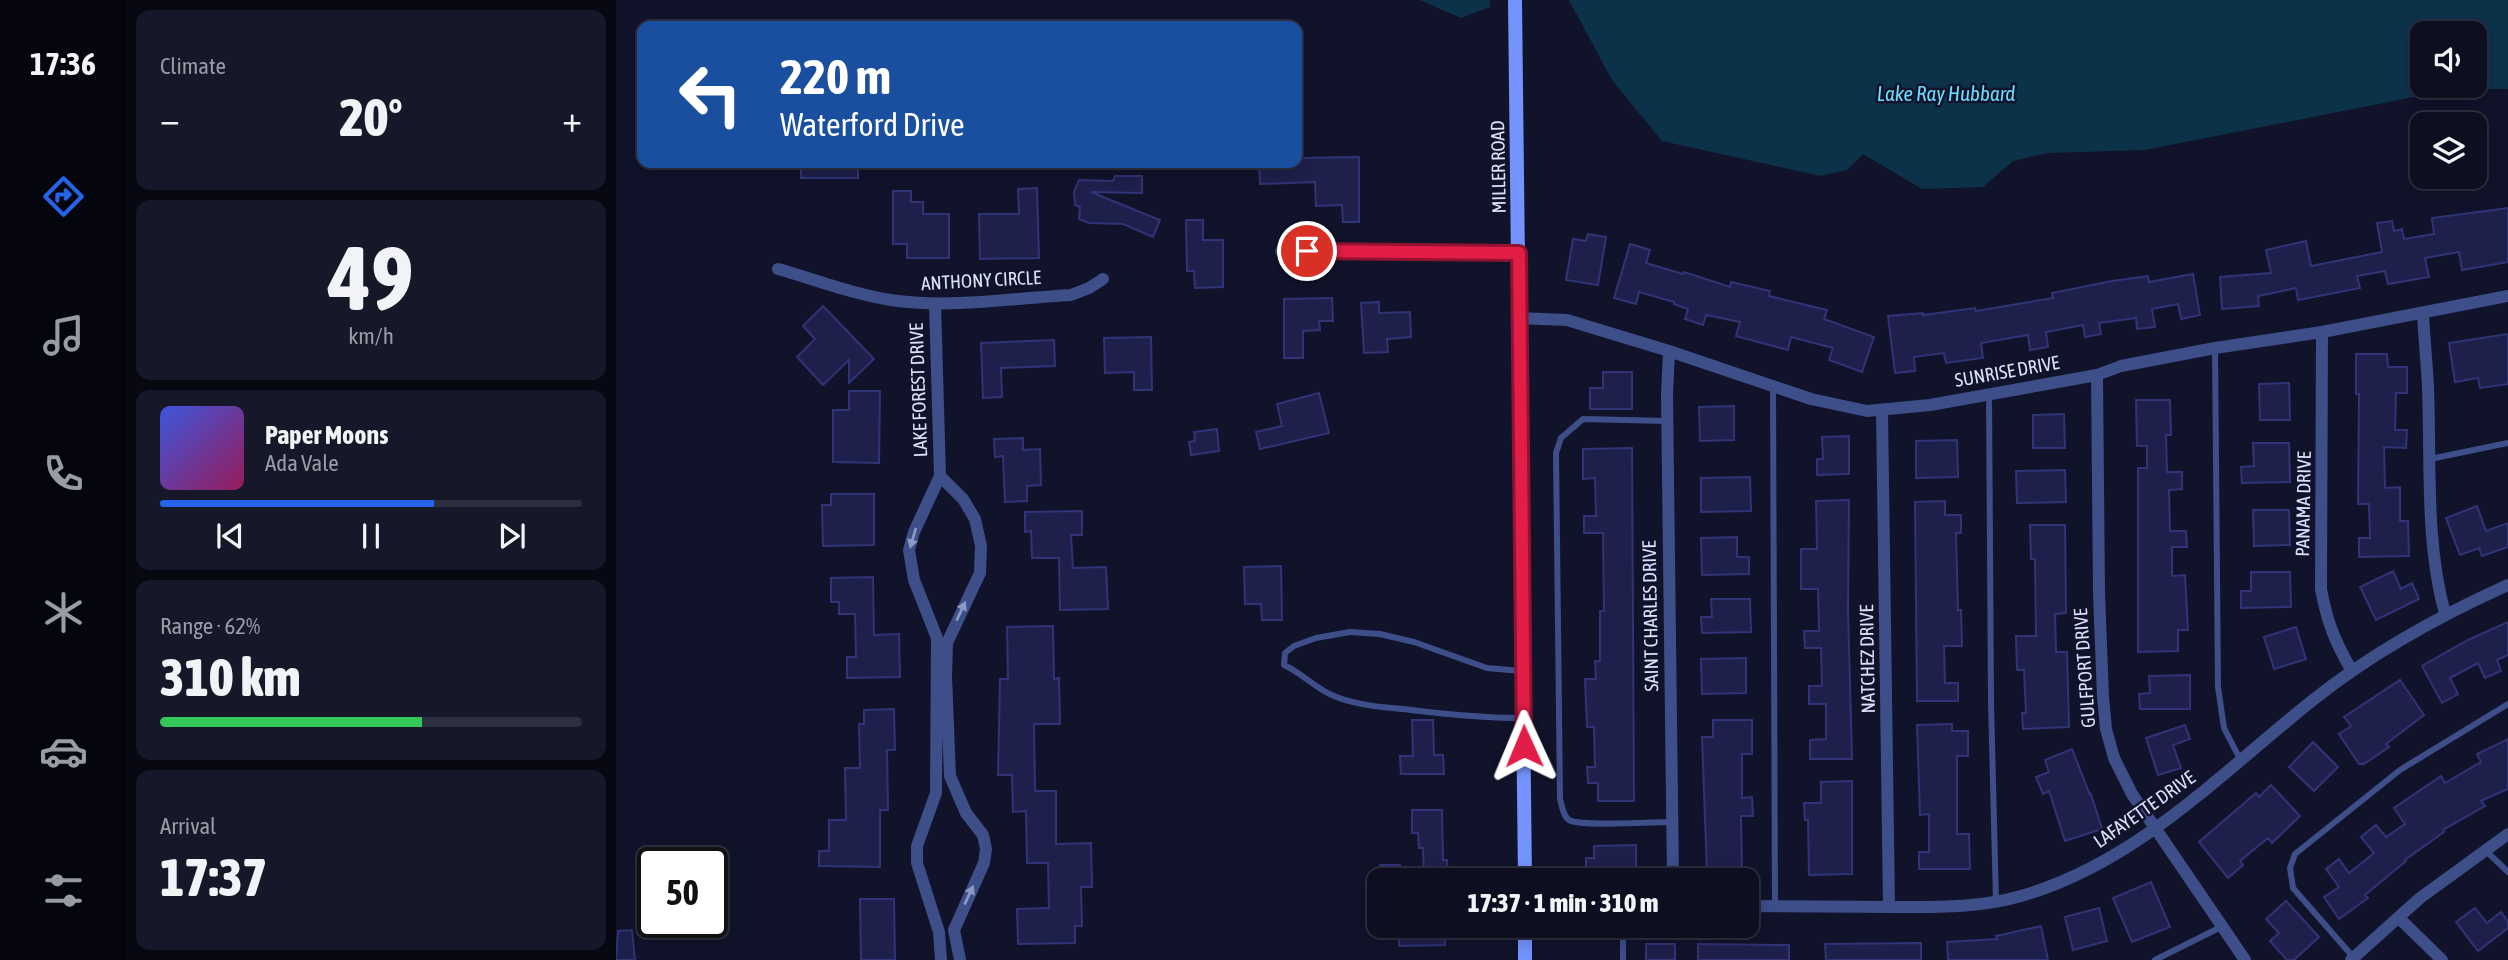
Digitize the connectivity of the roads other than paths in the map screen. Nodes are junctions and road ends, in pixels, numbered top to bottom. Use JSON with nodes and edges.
{"nodes":[{"id":1,"x":1516,"y":0,"type":"edge"},
{"id":2,"x":1280,"y":251,"type":"dead end"},
{"id":3,"x":1519,"y":253,"type":"junction"},
{"id":4,"x":778,"y":269,"type":"dead end"},
{"id":5,"x":1103,"y":279,"type":"dead end"},
{"id":6,"x":2508,"y":296,"type":"edge"},
{"id":7,"x":935,"y":304,"type":"junction"},
{"id":8,"x":2423,"y":313,"type":"junction"},
{"id":9,"x":1520,"y":318,"type":"junction"},
{"id":10,"x":2322,"y":332,"type":"junction"},
{"id":11,"x":2215,"y":348,"type":"junction"},
{"id":12,"x":1669,"y":351,"type":"junction"},
{"id":13,"x":2097,"y":375,"type":"junction"},
{"id":14,"x":1773,"y":387,"type":"junction"},
{"id":15,"x":1989,"y":394,"type":"junction"},
{"id":16,"x":1882,"y":411,"type":"junction"},
{"id":17,"x":1667,"y":421,"type":"junction"},
{"id":18,"x":2508,"y":443,"type":"edge"},
{"id":19,"x":2428,"y":460,"type":"junction"},
{"id":20,"x":940,"y":476,"type":"junction"},
{"id":21,"x":2508,"y":585,"type":"edge"},
{"id":22,"x":2445,"y":614,"type":"junction"},
{"id":23,"x":1523,"y":671,"type":"junction"},
{"id":24,"x":2352,"y":671,"type":"junction"},
{"id":25,"x":2508,"y":704,"type":"edge"},
{"id":26,"x":942,"y":719,"type":"junction"},
{"id":27,"x":1523,"y":719,"type":"junction"},
{"id":28,"x":2241,"y":761,"type":"junction"},
{"id":29,"x":1672,"y":822,"type":"junction"},
{"id":30,"x":2156,"y":828,"type":"junction"},
{"id":31,"x":2508,"y":834,"type":"edge"},
{"id":32,"x":2485,"y":850,"type":"junction"},
{"id":33,"x":1525,"y":868,"type":"edge"},
{"id":34,"x":1673,"y":868,"type":"edge"},
{"id":35,"x":2508,"y":873,"type":"edge"},
{"id":36,"x":1996,"y":902,"type":"junction"},
{"id":37,"x":1759,"y":906,"type":"edge"},
{"id":38,"x":1775,"y":906,"type":"junction"},
{"id":39,"x":1889,"y":907,"type":"junction"},
{"id":40,"x":2399,"y":918,"type":"junction"},
{"id":41,"x":2221,"y":927,"type":"junction"},
{"id":42,"x":1525,"y":938,"type":"edge"},
{"id":43,"x":1623,"y":938,"type":"edge"},
{"id":44,"x":2352,"y":959,"type":"edge"},
{"id":45,"x":941,"y":960,"type":"edge"},
{"id":46,"x":960,"y":960,"type":"edge"},
{"id":47,"x":1525,"y":960,"type":"edge"},
{"id":48,"x":1623,"y":960,"type":"edge"},
{"id":49,"x":2155,"y":960,"type":"edge"},
{"id":50,"x":2245,"y":960,"type":"edge"},
{"id":51,"x":2442,"y":960,"type":"edge"}],
"edges":[{"from":1,"to":3,"type":"main road","name":"MILLER ROAD"},
{"from":2,"to":3,"type":"street"},
{"from":3,"to":9,"type":"main road","name":"MILLER ROAD"},
{"from":4,"to":7,"type":"street","name":"ANTHONY CIRCLE"},
{"from":5,"to":7,"type":"street","name":"ANTHONY CIRCLE"},
{"from":6,"to":8,"type":"street","name":"SUNRISE DRIVE"},
{"from":7,"to":20,"type":"street","name":"LAKE FOREST DRIVE"},
{"from":8,"to":10,"type":"street","name":"SUNRISE DRIVE"},
{"from":8,"to":19,"type":"street"},
{"from":9,"to":12,"type":"street","name":"SUNRISE DRIVE"},
{"from":9,"to":23,"type":"main road","name":"MILLER ROAD"},
{"from":10,"to":11,"type":"street","name":"SUNRISE DRIVE"},
{"from":10,"to":24,"type":"street","name":"PANAMA DRIVE"},
{"from":11,"to":13,"type":"street","name":"SUNRISE DRIVE"},
{"from":11,"to":28,"type":"lane"},
{"from":12,"to":14,"type":"street","name":"SUNRISE DRIVE"},
{"from":12,"to":17,"type":"street","name":"SAINT CHARLES DRIVE"},
{"from":13,"to":15,"type":"street","name":"SUNRISE DRIVE"},
{"from":13,"to":30,"type":"street","name":"GULFPORT DRIVE"},
{"from":14,"to":16,"type":"street","name":"SUNRISE DRIVE"},
{"from":14,"to":38,"type":"lane"},
{"from":15,"to":16,"type":"street","name":"SUNRISE DRIVE"},
{"from":15,"to":36,"type":"lane"},
{"from":16,"to":39,"type":"street","name":"NATCHEZ DRIVE"},
{"from":17,"to":29,"type":"street","name":"SAINT CHARLES DRIVE"},
{"from":17,"to":29,"type":"lane"},
{"from":18,"to":19,"type":"lane"},
{"from":19,"to":22,"type":"street"},
{"from":20,"to":26,"type":"street","name":"LAKE FOREST DRIVE","one_way":true},
{"from":26,"to":20,"type":"street","name":"LAKE FOREST DRIVE","one_way":true},
{"from":21,"to":22,"type":"street","name":"LAFAYETTE DRIVE"},
{"from":22,"to":24,"type":"street","name":"LAFAYETTE DRIVE"},
{"from":23,"to":27,"type":"main road","name":"MILLER ROAD"},
{"from":23,"to":27,"type":"lane"},
{"from":24,"to":28,"type":"street","name":"LAFAYETTE DRIVE"},
{"from":25,"to":44,"type":"lane"},
{"from":26,"to":45,"type":"street","name":"LAKE FOREST DRIVE"},
{"from":46,"to":26,"type":"street","name":"LAKE FOREST DRIVE","one_way":true},
{"from":27,"to":33,"type":"main road","name":"MILLER ROAD"},
{"from":28,"to":30,"type":"street","name":"LAFAYETTE DRIVE"},
{"from":29,"to":34,"type":"street","name":"SAINT CHARLES DRIVE"},
{"from":30,"to":36,"type":"street","name":"LAFAYETTE DRIVE"},
{"from":30,"to":41,"type":"street","name":"GULFPORT DRIVE"},
{"from":31,"to":32,"type":"street"},
{"from":32,"to":35,"type":"lane"},
{"from":32,"to":40,"type":"street"},
{"from":36,"to":39,"type":"street","name":"LAFAYETTE DRIVE"},
{"from":37,"to":38,"type":"street","name":"LAFAYETTE DRIVE"},
{"from":38,"to":39,"type":"street","name":"LAFAYETTE DRIVE"},
{"from":40,"to":44,"type":"street"},
{"from":40,"to":51,"type":"street"},
{"from":41,"to":49,"type":"lane"},
{"from":41,"to":50,"type":"street","name":"GULFPORT DRIVE"},
{"from":42,"to":47,"type":"main road"},
{"from":43,"to":48,"type":"lane"}]}
